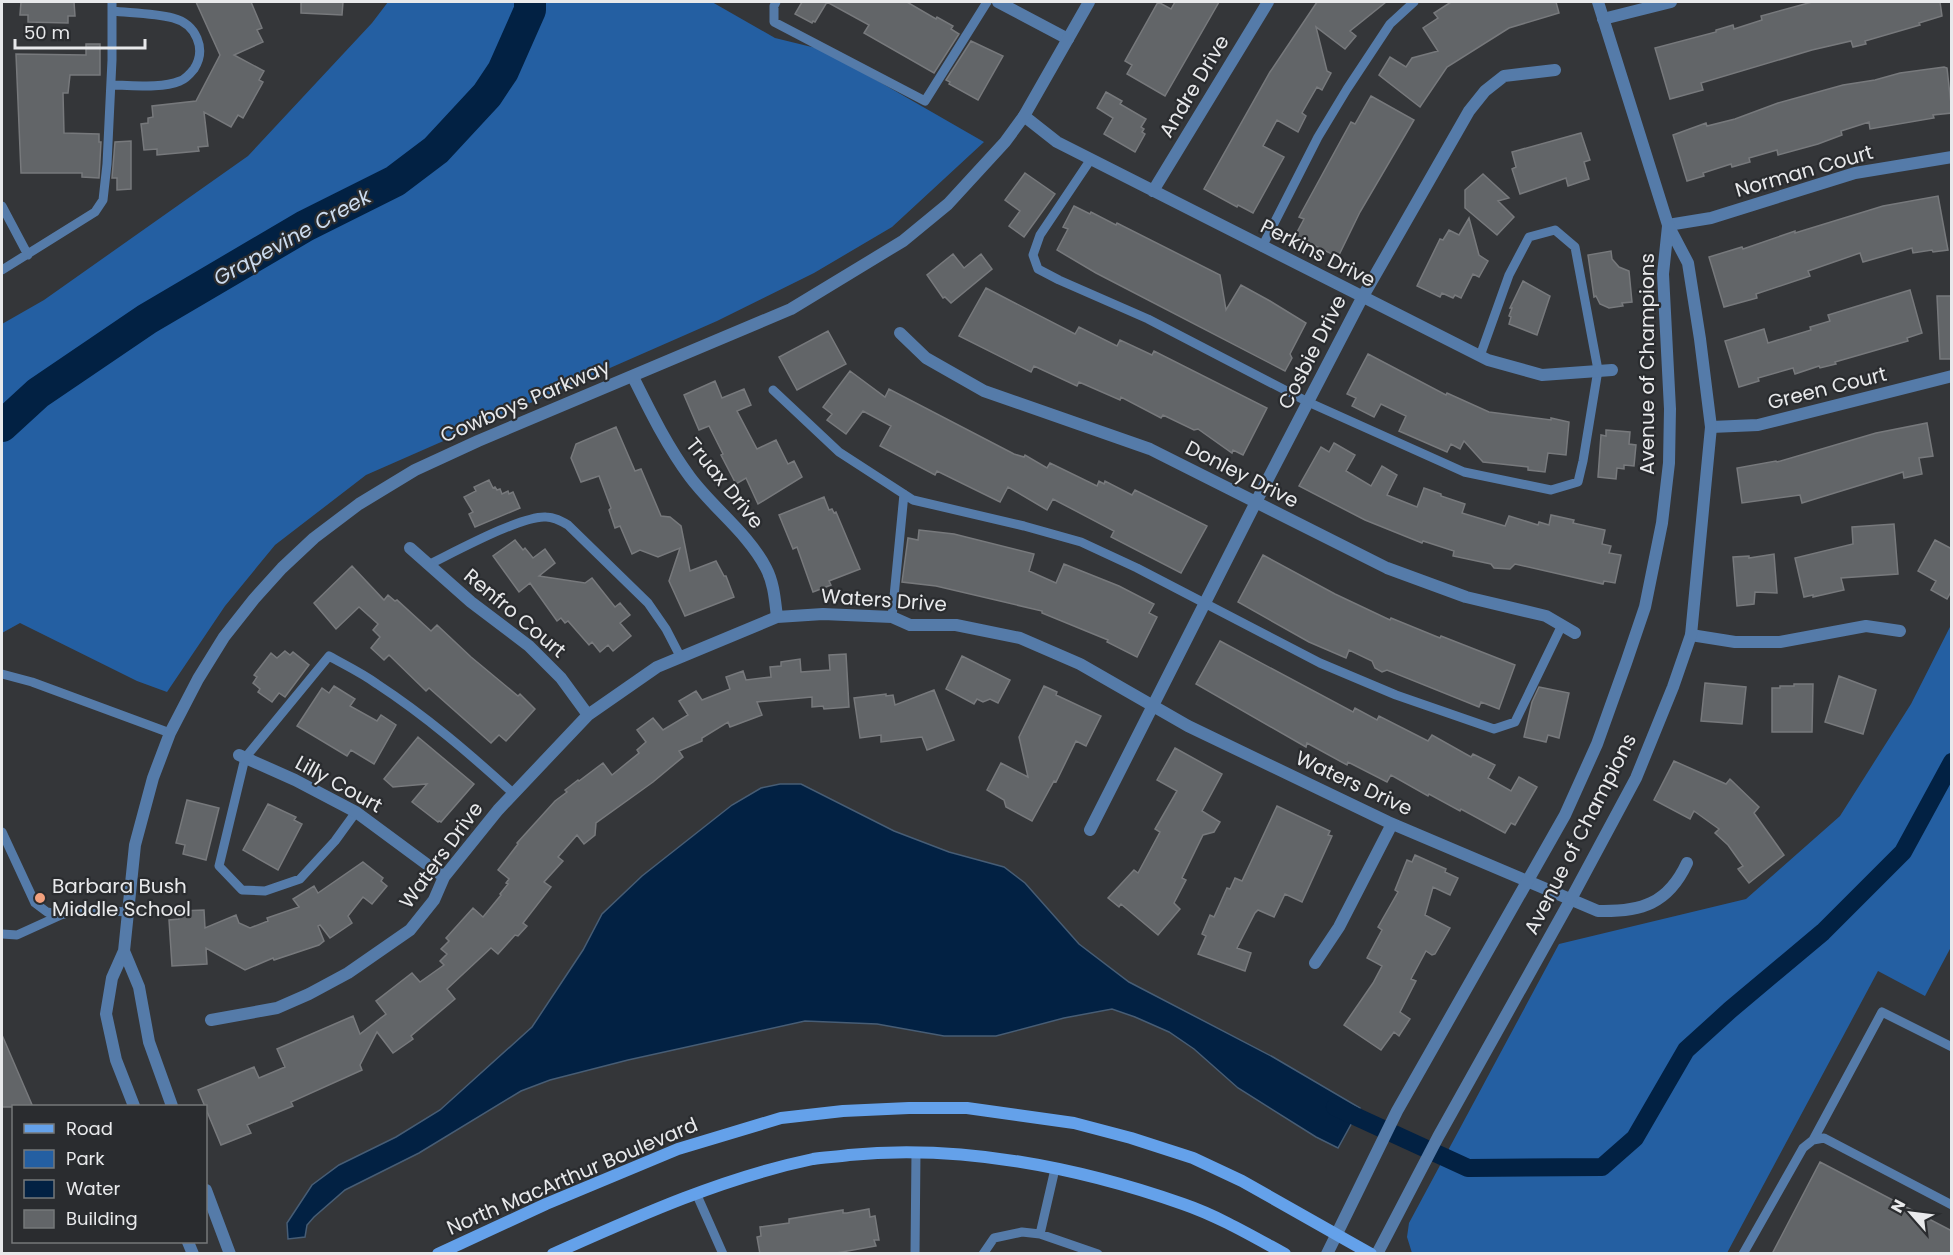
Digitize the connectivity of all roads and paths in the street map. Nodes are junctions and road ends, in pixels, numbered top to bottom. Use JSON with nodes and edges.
{"nodes":[{"id":1,"x":776,"y":2,"type":"edge"},
{"id":2,"x":987,"y":2,"type":"edge"},
{"id":3,"x":998,"y":2,"type":"edge"},
{"id":4,"x":1089,"y":2,"type":"edge"},
{"id":5,"x":1268,"y":2,"type":"edge"},
{"id":6,"x":1414,"y":2,"type":"edge"},
{"id":7,"x":1598,"y":2,"type":"edge"},
{"id":8,"x":1671,"y":2,"type":"edge"},
{"id":9,"x":112,"y":6,"type":"edge"},
{"id":10,"x":1603,"y":19,"type":"junction"},
{"id":11,"x":1068,"y":39,"type":"junction"},
{"id":12,"x":1555,"y":70,"type":"dead end"},
{"id":13,"x":111,"y":85,"type":"junction"},
{"id":14,"x":1024,"y":116,"type":"junction"},
{"id":15,"x":1952,"y":158,"type":"edge"},
{"id":16,"x":1091,"y":159,"type":"junction"},
{"id":17,"x":1153,"y":191,"type":"junction"},
{"id":18,"x":2,"y":206,"type":"edge"},
{"id":19,"x":1668,"y":225,"type":"junction"},
{"id":20,"x":1262,"y":247,"type":"junction"},
{"id":21,"x":28,"y":255,"type":"junction"},
{"id":22,"x":2,"y":270,"type":"edge"},
{"id":23,"x":1362,"y":298,"type":"junction"},
{"id":24,"x":900,"y":333,"type":"dead end"},
{"id":25,"x":1480,"y":356,"type":"junction"},
{"id":26,"x":1598,"y":370,"type":"junction"},
{"id":27,"x":1612,"y":370,"type":"dead end"},
{"id":28,"x":1952,"y":376,"type":"edge"},
{"id":29,"x":633,"y":377,"type":"junction"},
{"id":30,"x":773,"y":390,"type":"dead end"},
{"id":31,"x":1308,"y":402,"type":"junction"},
{"id":32,"x":1711,"y":427,"type":"junction"},
{"id":33,"x":904,"y":494,"type":"junction"},
{"id":34,"x":1256,"y":502,"type":"junction"},
{"id":35,"x":410,"y":548,"type":"dead end"},
{"id":36,"x":428,"y":565,"type":"junction"},
{"id":37,"x":1204,"y":604,"type":"junction"},
{"id":38,"x":777,"y":617,"type":"junction"},
{"id":39,"x":892,"y":617,"type":"junction"},
{"id":40,"x":1562,"y":626,"type":"junction"},
{"id":41,"x":1900,"y":631,"type":"dead end"},
{"id":42,"x":1575,"y":633,"type":"dead end"},
{"id":43,"x":1691,"y":635,"type":"junction"},
{"id":44,"x":680,"y":656,"type":"junction"},
{"id":45,"x":2,"y":674,"type":"edge"},
{"id":46,"x":1152,"y":705,"type":"junction"},
{"id":47,"x":588,"y":715,"type":"junction"},
{"id":48,"x":170,"y":733,"type":"junction"},
{"id":49,"x":242,"y":756,"type":"junction"},
{"id":50,"x":514,"y":794,"type":"junction"},
{"id":51,"x":356,"y":812,"type":"junction"},
{"id":52,"x":1392,"y":824,"type":"junction"},
{"id":53,"x":1090,"y":831,"type":"dead end"},
{"id":54,"x":2,"y":832,"type":"edge"},
{"id":55,"x":1687,"y":863,"type":"dead end"},
{"id":56,"x":444,"y":878,"type":"junction"},
{"id":57,"x":1528,"y":880,"type":"junction"},
{"id":58,"x":1571,"y":899,"type":"junction"},
{"id":59,"x":127,"y":912,"type":"junction"},
{"id":60,"x":61,"y":915,"type":"junction"},
{"id":61,"x":2,"y":933,"type":"edge"},
{"id":62,"x":124,"y":951,"type":"junction"},
{"id":63,"x":1316,"y":963,"type":"dead end"},
{"id":64,"x":211,"y":1020,"type":"dead end"},
{"id":65,"x":1952,"y":1047,"type":"edge"},
{"id":66,"x":133,"y":1105,"type":"edge"},
{"id":67,"x":171,"y":1105,"type":"edge"},
{"id":68,"x":1813,"y":1140,"type":"junction"},
{"id":69,"x":916,"y":1152,"type":"junction"},
{"id":70,"x":1055,"y":1169,"type":"junction"},
{"id":71,"x":207,"y":1193,"type":"edge"},
{"id":72,"x":696,"y":1193,"type":"junction"},
{"id":73,"x":1952,"y":1205,"type":"edge"},
{"id":74,"x":1040,"y":1234,"type":"junction"},
{"id":75,"x":1336,"y":1234,"type":"junction"},
{"id":76,"x":230,"y":1254,"type":"edge"},
{"id":77,"x":438,"y":1254,"type":"edge"},
{"id":78,"x":553,"y":1254,"type":"edge"},
{"id":79,"x":723,"y":1254,"type":"edge"},
{"id":80,"x":915,"y":1254,"type":"edge"},
{"id":81,"x":983,"y":1254,"type":"edge"},
{"id":82,"x":1098,"y":1254,"type":"edge"},
{"id":83,"x":1285,"y":1254,"type":"edge"},
{"id":84,"x":1327,"y":1254,"type":"edge"},
{"id":85,"x":1371,"y":1254,"type":"edge"},
{"id":86,"x":1377,"y":1254,"type":"edge"},
{"id":87,"x":1743,"y":1254,"type":"edge"}],
"edges":[{"from":1,"to":2,"type":"lane"},
{"from":3,"to":11,"type":"street"},
{"from":4,"to":11,"type":"street","name":"Cowboys Parkway"},
{"from":5,"to":17,"type":"street","name":"Andre Drive"},
{"from":6,"to":20,"type":"lane"},
{"from":7,"to":10,"type":"street","name":"Avenue of Champions"},
{"from":8,"to":10,"type":"street"},
{"from":9,"to":13,"type":"lane"},
{"from":9,"to":13,"type":"lane"},
{"from":10,"to":19,"type":"street","name":"Avenue of Champions"},
{"from":11,"to":14,"type":"street","name":"Cowboys Parkway"},
{"from":12,"to":23,"type":"street","name":"Cosbie Drive"},
{"from":13,"to":21,"type":"lane"},
{"from":14,"to":16,"type":"street","name":"Perkins Drive"},
{"from":14,"to":29,"type":"street","name":"Cowboys Parkway"},
{"from":15,"to":19,"type":"street","name":"Norman Court"},
{"from":16,"to":17,"type":"street","name":"Perkins Drive"},
{"from":16,"to":31,"type":"lane"},
{"from":17,"to":20,"type":"street","name":"Perkins Drive"},
{"from":18,"to":21,"type":"lane"},
{"from":19,"to":32,"type":"street","name":"Avenue of Champions"},
{"from":19,"to":57,"type":"street","name":"Avenue of Champions"},
{"from":20,"to":23,"type":"street","name":"Perkins Drive"},
{"from":21,"to":22,"type":"lane"},
{"from":23,"to":25,"type":"street","name":"Perkins Drive"},
{"from":23,"to":31,"type":"street","name":"Cosbie Drive"},
{"from":24,"to":34,"type":"street","name":"Donley Drive"},
{"from":25,"to":26,"type":"street","name":"Perkins Drive"},
{"from":25,"to":26,"type":"lane"},
{"from":26,"to":27,"type":"street","name":"Perkins Drive"},
{"from":26,"to":31,"type":"lane"},
{"from":28,"to":32,"type":"street","name":"Green Court"},
{"from":29,"to":38,"type":"street","name":"Truax Drive"},
{"from":29,"to":48,"type":"street","name":"Cowboys Parkway"},
{"from":30,"to":33,"type":"lane"},
{"from":31,"to":34,"type":"street","name":"Cosbie Drive"},
{"from":32,"to":43,"type":"street","name":"Avenue of Champions"},
{"from":33,"to":37,"type":"lane"},
{"from":33,"to":39,"type":"lane"},
{"from":34,"to":37,"type":"street","name":"Cosbie Drive"},
{"from":34,"to":40,"type":"street","name":"Donley Drive"},
{"from":35,"to":36,"type":"street","name":"Renfro Court"},
{"from":36,"to":44,"type":"lane"},
{"from":36,"to":47,"type":"street","name":"Renfro Court"},
{"from":37,"to":40,"type":"lane"},
{"from":37,"to":46,"type":"street","name":"Cosbie Drive"},
{"from":38,"to":39,"type":"street","name":"Waters Drive"},
{"from":38,"to":44,"type":"street","name":"Waters Drive"},
{"from":39,"to":46,"type":"street","name":"Waters Drive"},
{"from":40,"to":42,"type":"street","name":"Donley Drive"},
{"from":41,"to":43,"type":"street"},
{"from":43,"to":58,"type":"street","name":"Avenue of Champions"},
{"from":44,"to":47,"type":"street","name":"Waters Drive"},
{"from":45,"to":48,"type":"lane"},
{"from":46,"to":52,"type":"street","name":"Waters Drive"},
{"from":46,"to":53,"type":"street","name":"Cosbie Drive"},
{"from":47,"to":50,"type":"street","name":"Waters Drive"},
{"from":48,"to":59,"type":"street","name":"Cowboys Parkway"},
{"from":49,"to":50,"type":"lane"},
{"from":49,"to":51,"type":"street","name":"Lilly Court"},
{"from":49,"to":51,"type":"lane"},
{"from":50,"to":56,"type":"street","name":"Waters Drive"},
{"from":51,"to":56,"type":"street","name":"Lilly Court"},
{"from":52,"to":57,"type":"street","name":"Waters Drive"},
{"from":52,"to":63,"type":"street"},
{"from":54,"to":60,"type":"lane"},
{"from":55,"to":58,"type":"street","name":"Waters Drive"},
{"from":56,"to":64,"type":"street","name":"Waters Drive"},
{"from":57,"to":58,"type":"street","name":"Waters Drive"},
{"from":57,"to":75,"type":"street","name":"Avenue of Champions"},
{"from":58,"to":86,"type":"street","name":"Avenue of Champions"},
{"from":59,"to":60,"type":"lane"},
{"from":59,"to":62,"type":"street","name":"Cowboys Parkway"},
{"from":60,"to":61,"type":"lane"},
{"from":62,"to":66,"type":"street","name":"Cowboys Parkway"},
{"from":62,"to":67,"type":"street","name":"Cowboys Parkway"},
{"from":65,"to":68,"type":"lane"},
{"from":68,"to":73,"type":"lane"},
{"from":68,"to":87,"type":"lane"},
{"from":69,"to":70,"type":"main road"},
{"from":69,"to":72,"type":"main road"},
{"from":69,"to":80,"type":"lane"},
{"from":70,"to":74,"type":"lane"},
{"from":70,"to":83,"type":"main road"},
{"from":71,"to":76,"type":"street"},
{"from":72,"to":78,"type":"main road"},
{"from":72,"to":79,"type":"lane"},
{"from":74,"to":81,"type":"lane"},
{"from":74,"to":82,"type":"lane"},
{"from":75,"to":77,"type":"main road","name":"North MacArthur Boulevard"},
{"from":75,"to":84,"type":"street","name":"Avenue of Champions"},
{"from":75,"to":85,"type":"main road","name":"North MacArthur Boulevard"}]}
